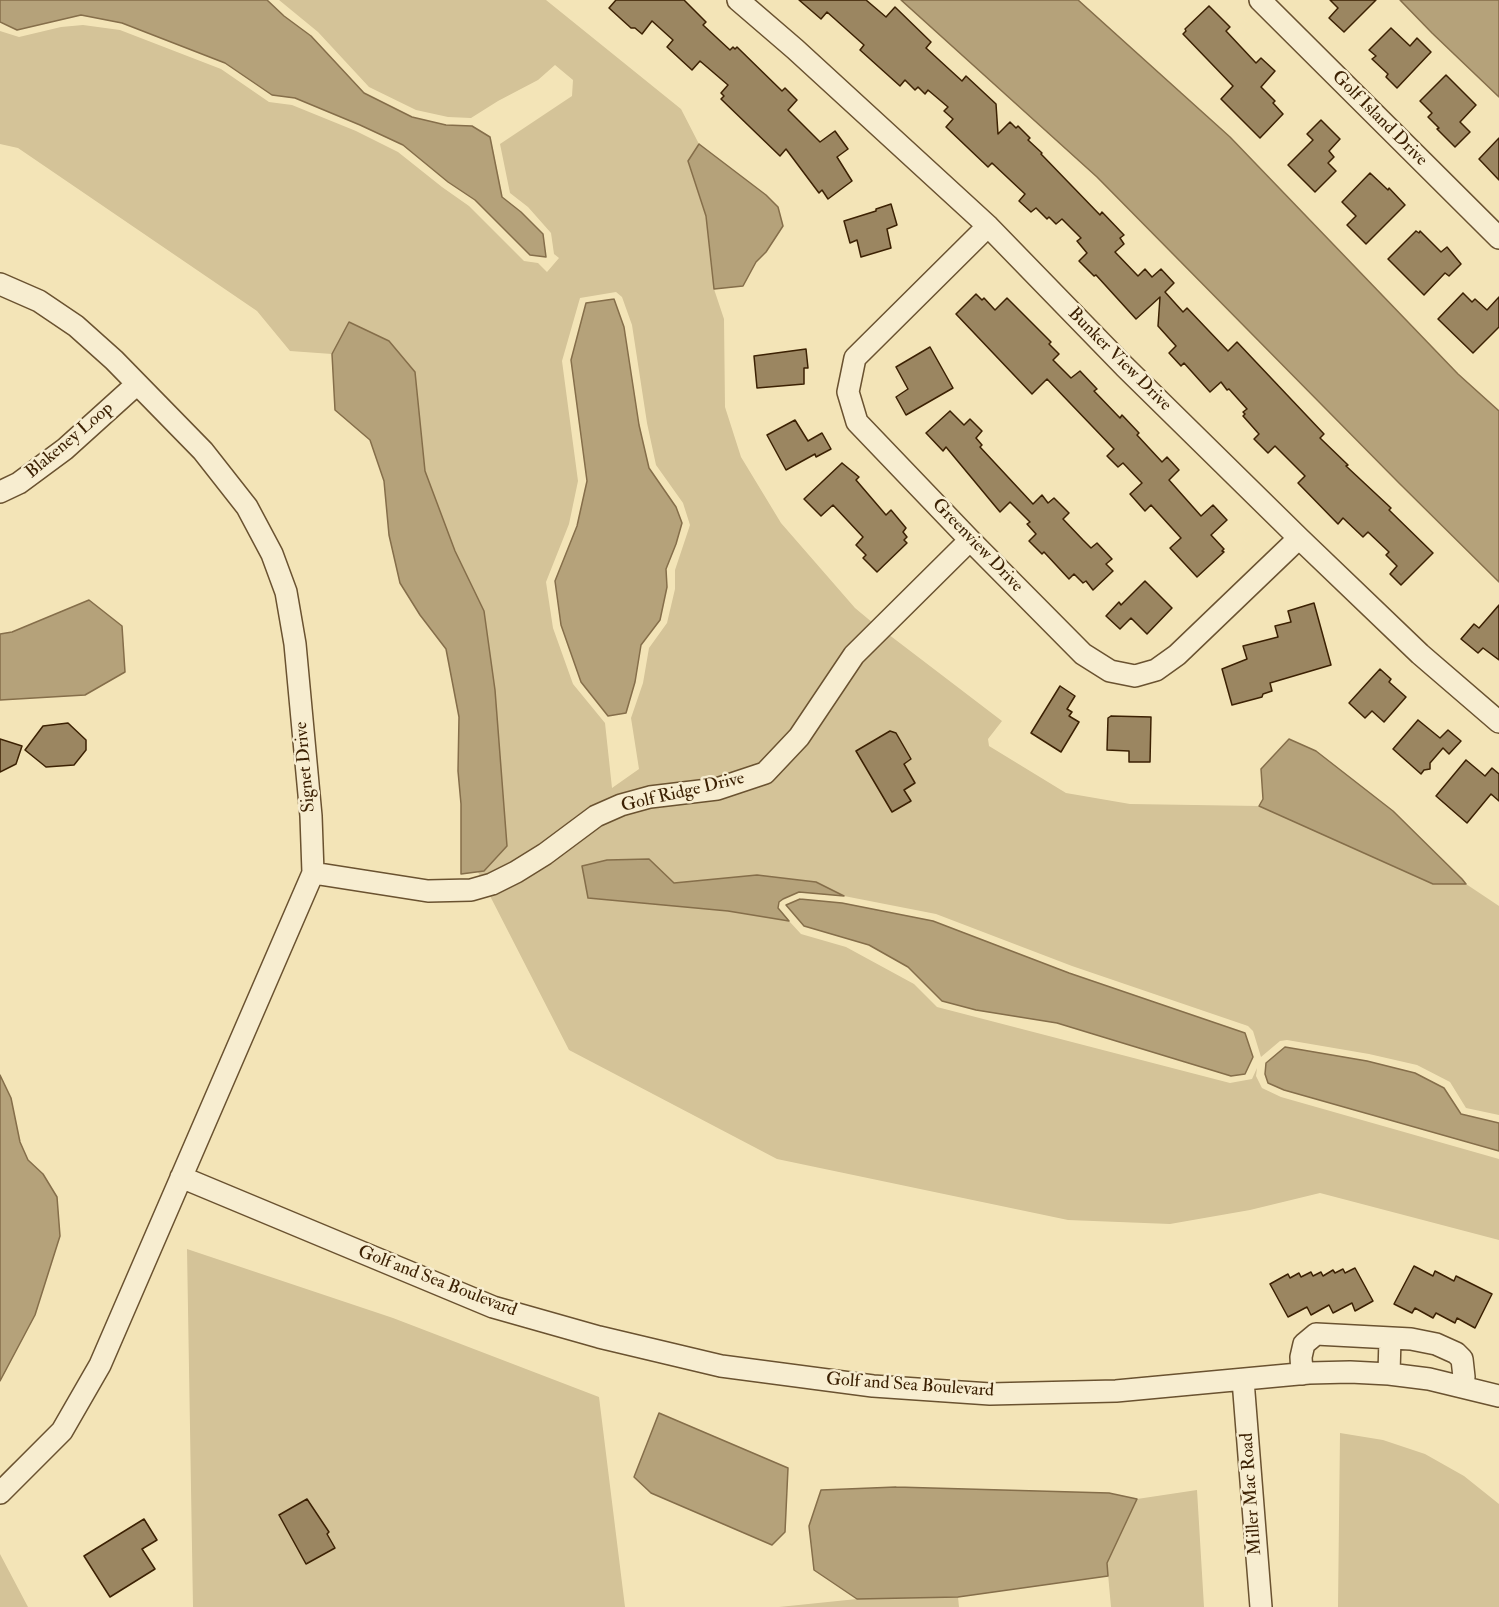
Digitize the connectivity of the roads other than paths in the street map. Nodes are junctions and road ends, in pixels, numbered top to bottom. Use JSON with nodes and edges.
{"nodes":[{"id":1,"x":738,"y":0,"type":"edge"},
{"id":2,"x":1260,"y":0,"type":"edge"},
{"id":3,"x":988,"y":226,"type":"junction"},
{"id":4,"x":1499,"y":238,"type":"edge"},
{"id":5,"x":0,"y":284,"type":"edge"},
{"id":6,"x":137,"y":384,"type":"junction"},
{"id":7,"x":0,"y":492,"type":"edge"},
{"id":8,"x":1299,"y":538,"type":"junction"},
{"id":9,"x":970,"y":540,"type":"junction"},
{"id":10,"x":1499,"y":722,"type":"edge"},
{"id":11,"x":313,"y":873,"type":"junction"},
{"id":12,"x":181,"y":1177,"type":"junction"},
{"id":13,"x":1390,"y":1338,"type":"junction"},
{"id":14,"x":1302,"y":1374,"type":"junction"},
{"id":15,"x":1389,"y":1374,"type":"junction"},
{"id":16,"x":1243,"y":1380,"type":"junction"},
{"id":17,"x":1461,"y":1386,"type":"junction"},
{"id":18,"x":1498,"y":1392,"type":"edge"},
{"id":19,"x":0,"y":1493,"type":"edge"},
{"id":20,"x":1261,"y":1607,"type":"edge"}],
"edges":[{"from":1,"to":3,"type":"street","name":"Bunker View Drive"},
{"from":2,"to":4,"type":"street","name":"Golf Island Drive"},
{"from":3,"to":8,"type":"street","name":"Bunker View Drive"},
{"from":3,"to":9,"type":"street","name":"Greenview Drive"},
{"from":5,"to":6,"type":"street","name":"Signet Drive"},
{"from":6,"to":7,"type":"street","name":"Blakeney Loop"},
{"from":6,"to":11,"type":"street","name":"Signet Drive"},
{"from":8,"to":9,"type":"street","name":"Greenview Drive"},
{"from":8,"to":10,"type":"street","name":"Bunker View Drive"},
{"from":9,"to":11,"type":"street","name":"Golf Ridge Drive"},
{"from":11,"to":12,"type":"street","name":"Signet Drive"},
{"from":12,"to":16,"type":"street","name":"Golf and Sea Boulevard"},
{"from":12,"to":19,"type":"street"},
{"from":13,"to":14,"type":"street"},
{"from":13,"to":15,"type":"street"},
{"from":13,"to":17,"type":"street"},
{"from":14,"to":15,"type":"street","name":"Golf and Sea Boulevard"},
{"from":14,"to":16,"type":"street","name":"Golf and Sea Boulevard"},
{"from":15,"to":17,"type":"street","name":"Golf and Sea Boulevard"},
{"from":16,"to":20,"type":"street","name":"Miller Mac Road"},
{"from":17,"to":18,"type":"street","name":"Golf and Sea Boulevard"}]}
